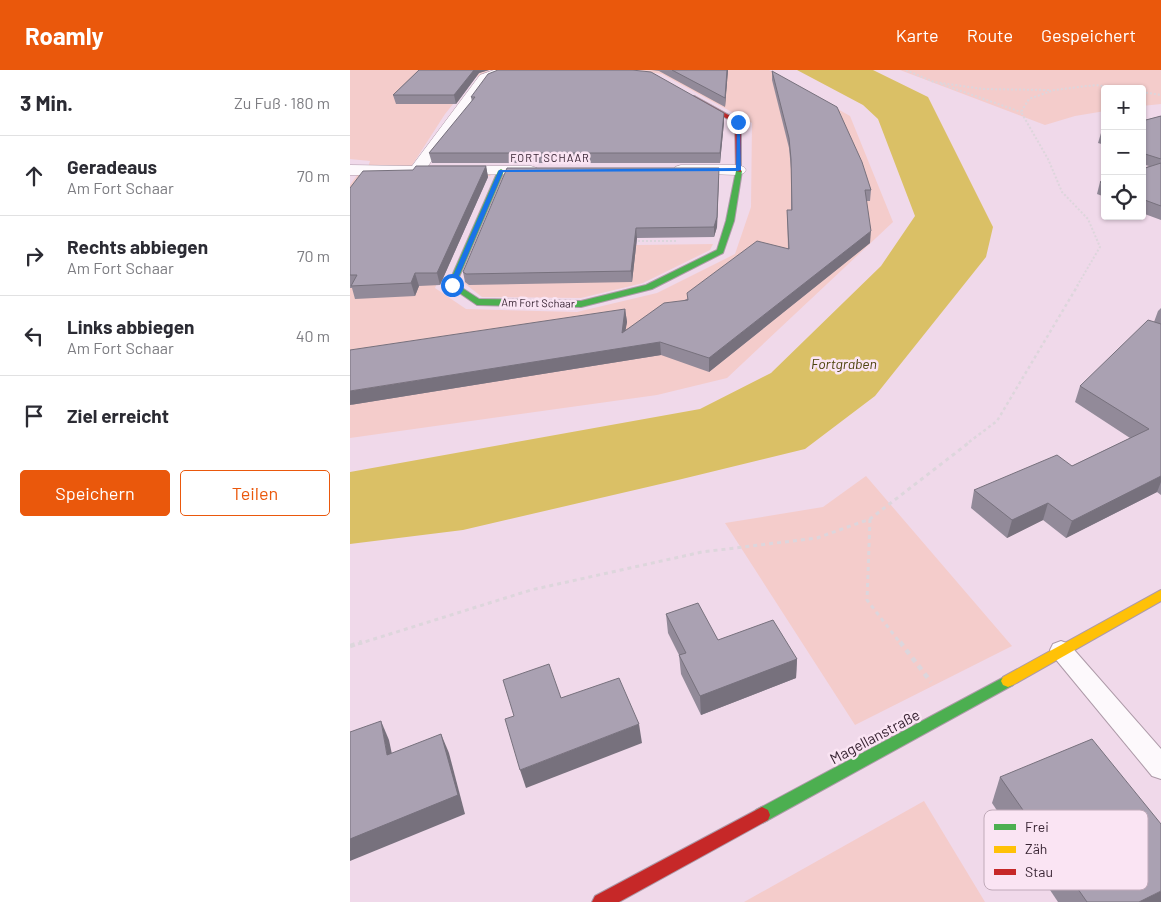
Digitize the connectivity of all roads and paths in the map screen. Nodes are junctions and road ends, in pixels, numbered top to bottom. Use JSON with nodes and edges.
{"nodes":[{"id":1,"x":505,"y":70,"type":"edge"},
{"id":2,"x":906,"y":70,"type":"edge"},
{"id":3,"x":934,"y":82,"type":"junction"},
{"id":4,"x":1101,"y":86,"type":"edge"},
{"id":5,"x":680,"y":90,"type":"edge"},
{"id":6,"x":1054,"y":90,"type":"junction"},
{"id":7,"x":1146,"y":93,"type":"edge"},
{"id":8,"x":1161,"y":96,"type":"edge"},
{"id":9,"x":1021,"y":112,"type":"junction"},
{"id":10,"x":350,"y":170,"type":"edge"},
{"id":11,"x":417,"y":170,"type":"junction"},
{"id":12,"x":669,"y":170,"type":"edge"},
{"id":13,"x":738,"y":170,"type":"junction"},
{"id":14,"x":501,"y":171,"type":"junction"},
{"id":15,"x":550,"y":171,"type":"edge"},
{"id":16,"x":724,"y":240,"type":"junction"},
{"id":17,"x":630,"y":241,"type":"edge"},
{"id":18,"x":870,"y":519,"type":"junction"},
{"id":19,"x":1161,"y":595,"type":"edge"},
{"id":20,"x":350,"y":646,"type":"edge"},
{"id":21,"x":1061,"y":650,"type":"junction"},
{"id":22,"x":955,"y":711,"type":"junction"},
{"id":23,"x":1161,"y":768,"type":"edge"},
{"id":24,"x":601,"y":902,"type":"edge"}],
"edges":[{"from":1,"to":11,"type":"street"},
{"from":2,"to":3,"type":"path"},
{"from":3,"to":6,"type":"path"},
{"from":3,"to":9,"type":"path"},
{"from":4,"to":6,"type":"path"},
{"from":5,"to":13,"type":"street","name":"Am Fort Schaar"},
{"from":6,"to":9,"type":"path"},
{"from":7,"to":8,"type":"path"},
{"from":9,"to":18,"type":"path"},
{"from":10,"to":11,"type":"street"},
{"from":11,"to":14,"type":"street"},
{"from":12,"to":13,"type":"street"},
{"from":13,"to":16,"type":"street","name":"Am Fort Schaar"},
{"from":14,"to":15,"type":"street"},
{"from":14,"to":16,"type":"street","name":"Am Fort Schaar"},
{"from":16,"to":17,"type":"path"},
{"from":18,"to":20,"type":"path"},
{"from":18,"to":22,"type":"path"},
{"from":19,"to":21,"type":"street","name":"Magellanstraße"},
{"from":21,"to":22,"type":"street","name":"Magellanstraße"},
{"from":21,"to":23,"type":"lane"},
{"from":22,"to":24,"type":"street","name":"Magellanstraße"}]}
